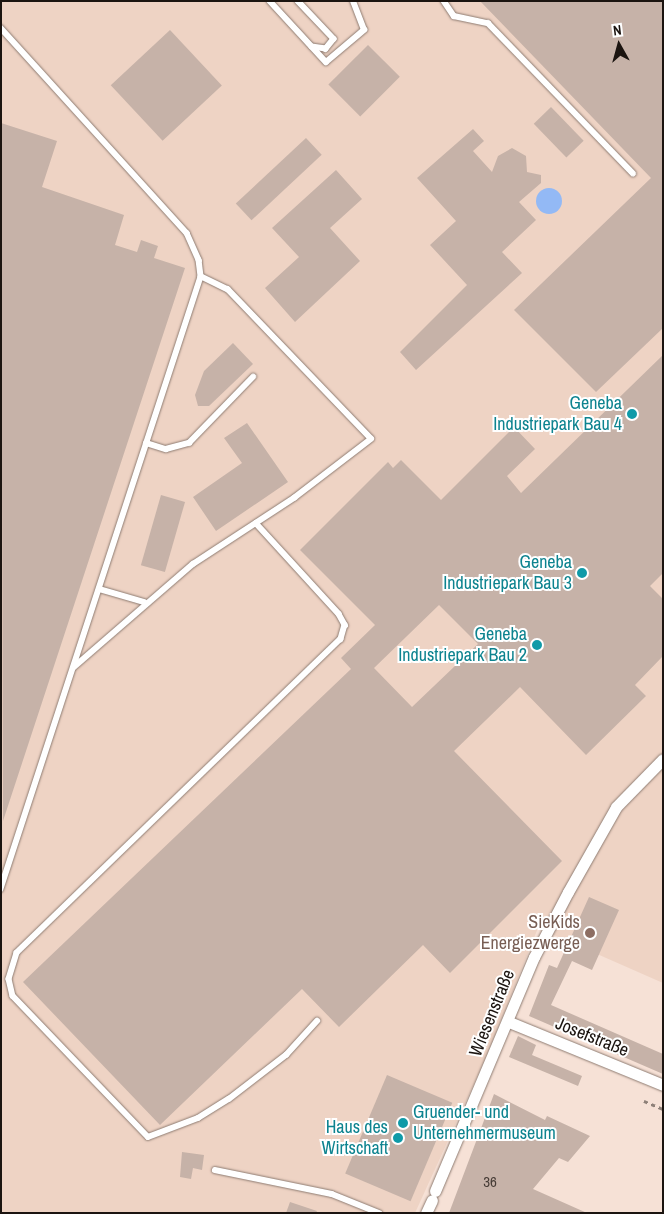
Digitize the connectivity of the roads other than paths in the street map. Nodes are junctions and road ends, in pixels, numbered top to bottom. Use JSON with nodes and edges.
{"nodes":[{"id":1,"x":270,"y":1,"type":"edge"},
{"id":2,"x":298,"y":1,"type":"edge"},
{"id":3,"x":353,"y":1,"type":"edge"},
{"id":4,"x":444,"y":1,"type":"edge"},
{"id":5,"x":1,"y":28,"type":"edge"},
{"id":6,"x":311,"y":47,"type":"junction"},
{"id":7,"x":633,"y":172,"type":"dead end"},
{"id":8,"x":201,"y":277,"type":"junction"},
{"id":9,"x":253,"y":377,"type":"dead end"},
{"id":10,"x":146,"y":443,"type":"junction"},
{"id":11,"x":256,"y":523,"type":"junction"},
{"id":12,"x":99,"y":588,"type":"junction"},
{"id":13,"x":144,"y":602,"type":"junction"},
{"id":14,"x":74,"y":667,"type":"junction"},
{"id":15,"x":663,"y":759,"type":"edge"},
{"id":16,"x":1,"y":889,"type":"edge"},
{"id":17,"x":317,"y":1021,"type":"dead end"},
{"id":18,"x":509,"y":1022,"type":"junction"},
{"id":19,"x":663,"y":1085,"type":"edge"},
{"id":20,"x":215,"y":1170,"type":"dead end"},
{"id":21,"x":379,"y":1213,"type":"edge"},
{"id":22,"x":426,"y":1213,"type":"edge"}],
"edges":[{"from":1,"to":6,"type":"lane"},
{"from":2,"to":6,"type":"lane"},
{"from":3,"to":6,"type":"lane"},
{"from":4,"to":7,"type":"lane"},
{"from":5,"to":8,"type":"lane"},
{"from":8,"to":10,"type":"lane"},
{"from":8,"to":11,"type":"lane"},
{"from":9,"to":10,"type":"lane"},
{"from":10,"to":12,"type":"lane"},
{"from":11,"to":13,"type":"lane"},
{"from":11,"to":17,"type":"lane"},
{"from":12,"to":13,"type":"lane"},
{"from":12,"to":14,"type":"lane"},
{"from":13,"to":14,"type":"lane"},
{"from":14,"to":16,"type":"lane"},
{"from":15,"to":18,"type":"street","name":"Wiesenstraße"},
{"from":18,"to":19,"type":"street","name":"Josefstraße"},
{"from":18,"to":22,"type":"street","name":"Wiesenstraße"},
{"from":20,"to":21,"type":"lane"}]}
